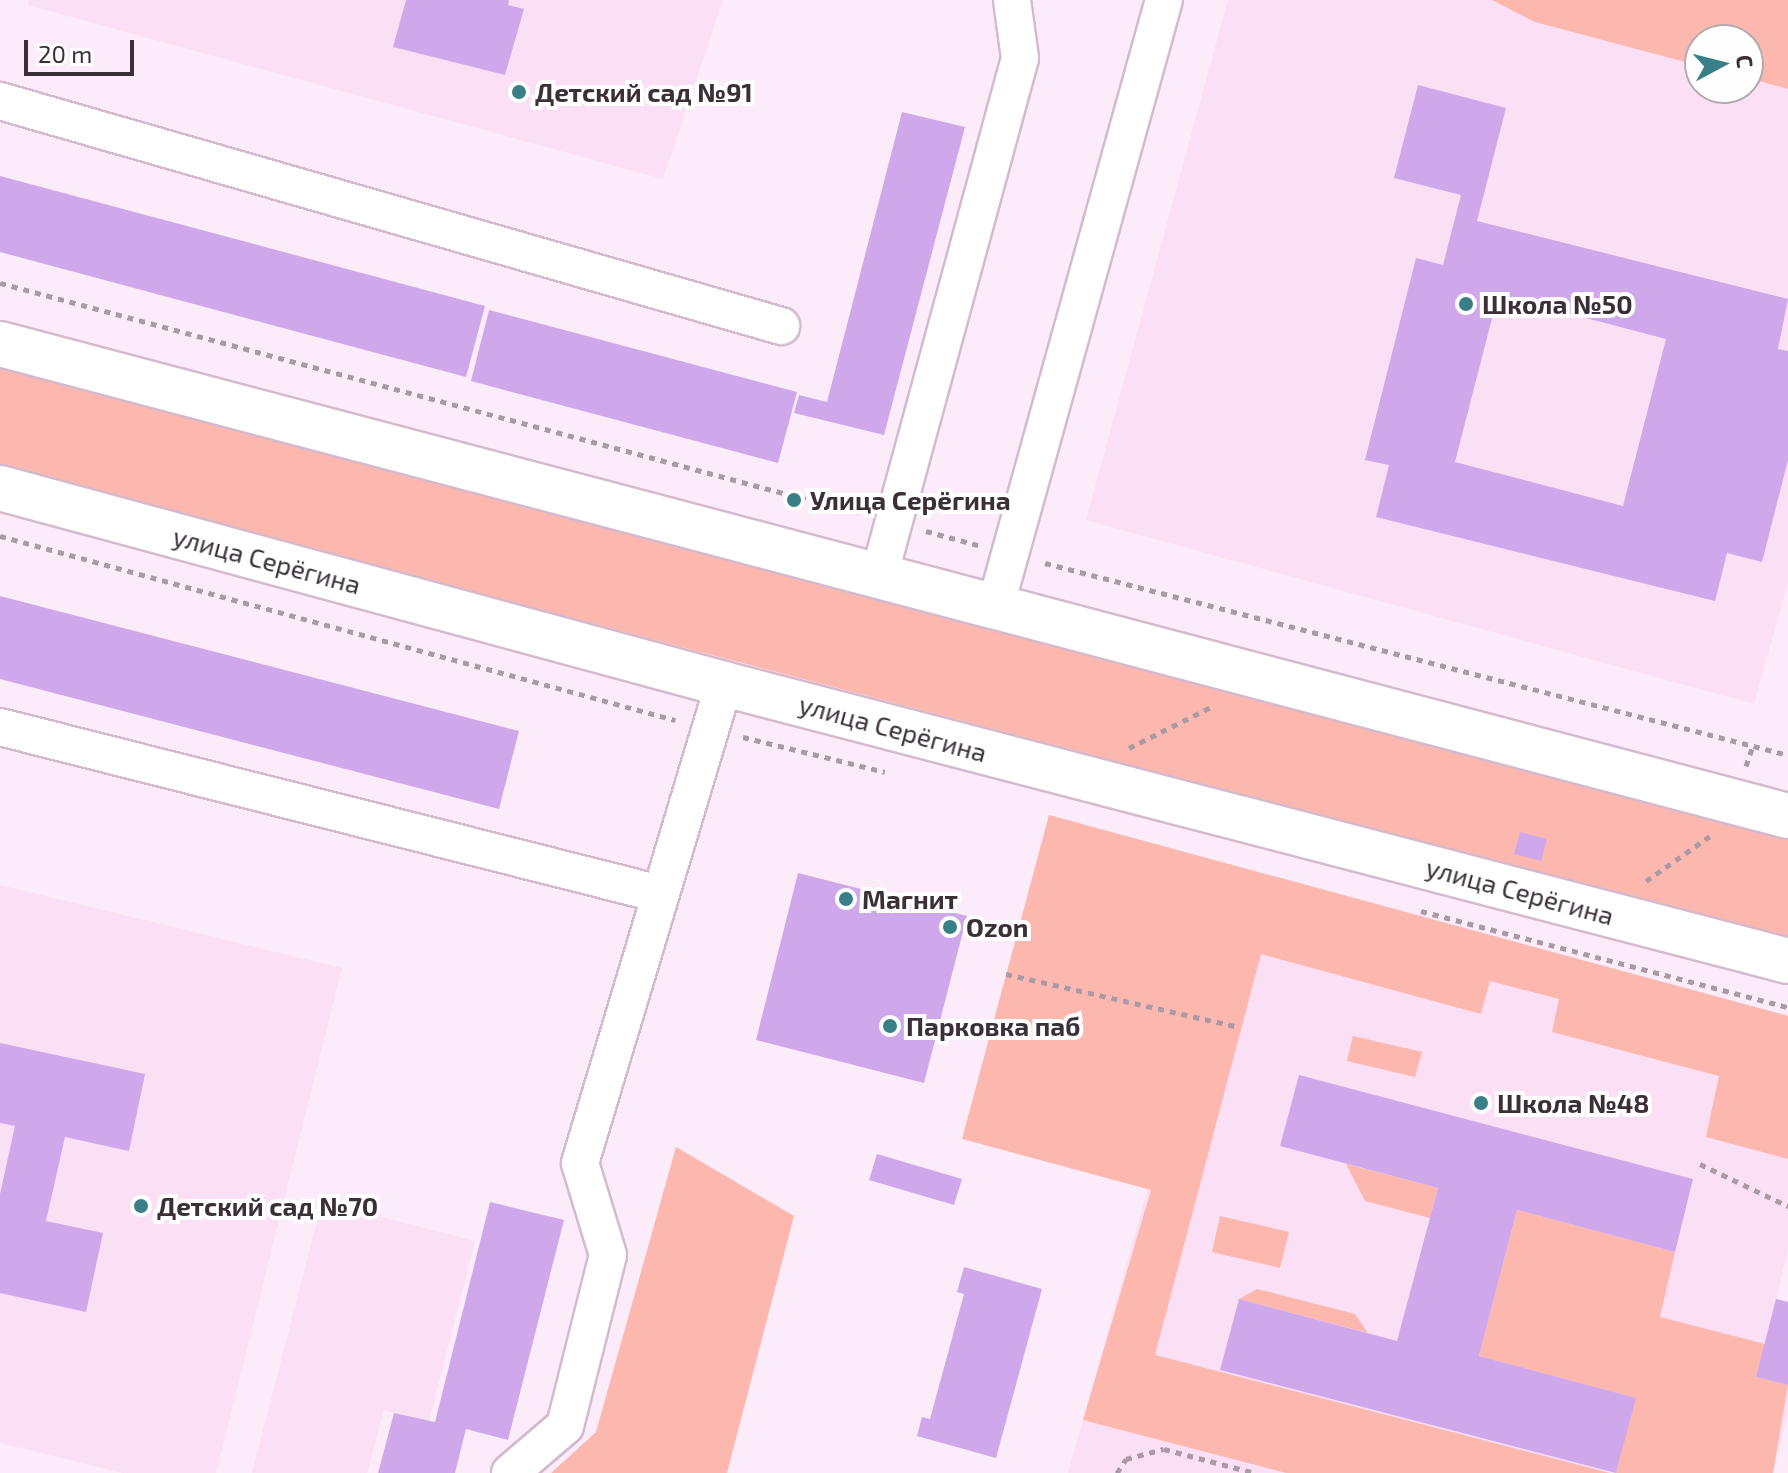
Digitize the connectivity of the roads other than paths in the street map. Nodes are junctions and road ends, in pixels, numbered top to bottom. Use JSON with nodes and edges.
{"nodes":[{"id":1,"x":1012,"y":0,"type":"edge"},
{"id":2,"x":1164,"y":0,"type":"edge"},
{"id":3,"x":0,"y":101,"type":"edge"},
{"id":4,"x":781,"y":326,"type":"dead end"},
{"id":5,"x":0,"y":344,"type":"edge"},
{"id":6,"x":0,"y":488,"type":"edge"},
{"id":7,"x":879,"y":576,"type":"junction"},
{"id":8,"x":995,"y":608,"type":"junction"},
{"id":9,"x":724,"y":684,"type":"junction"},
{"id":10,"x":0,"y":727,"type":"edge"},
{"id":11,"x":1788,"y":816,"type":"edge"},
{"id":12,"x":660,"y":894,"type":"junction"},
{"id":13,"x":1788,"y":961,"type":"edge"},
{"id":14,"x":510,"y":1473,"type":"edge"}],
"edges":[{"from":1,"to":7,"type":"lane"},
{"from":2,"to":8,"type":"lane"},
{"from":3,"to":4,"type":"lane"},
{"from":5,"to":7,"type":"main road"},
{"from":6,"to":9,"type":"main road","name":"улица Серёгина"},
{"from":7,"to":8,"type":"main road"},
{"from":8,"to":11,"type":"main road"},
{"from":9,"to":12,"type":"lane"},
{"from":9,"to":13,"type":"main road","name":"улица Серёгина"},
{"from":10,"to":12,"type":"lane"},
{"from":12,"to":14,"type":"lane"}]}
